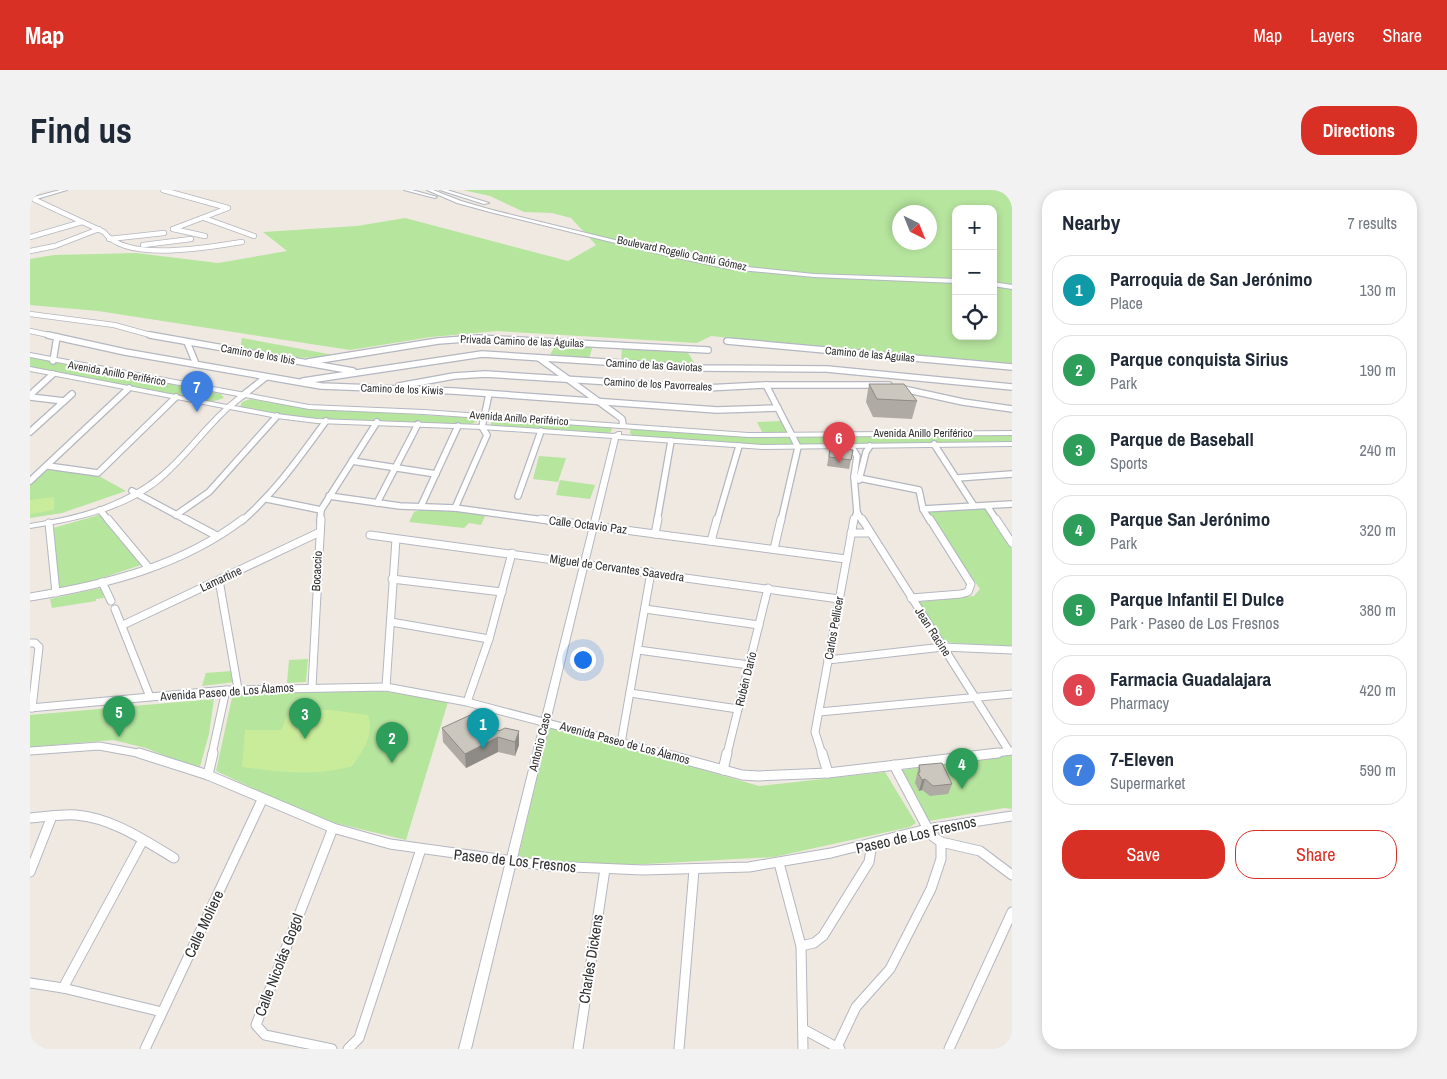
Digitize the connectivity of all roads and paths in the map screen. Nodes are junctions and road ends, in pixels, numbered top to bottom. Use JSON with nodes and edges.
{"nodes":[{"id":1,"x":58,"y":190,"type":"edge"},
{"id":2,"x":65,"y":190,"type":"edge"},
{"id":3,"x":164,"y":190,"type":"edge"},
{"id":4,"x":406,"y":190,"type":"edge"},
{"id":5,"x":429,"y":190,"type":"edge"},
{"id":6,"x":434,"y":190,"type":"edge"},
{"id":7,"x":442,"y":190,"type":"edge"},
{"id":8,"x":418,"y":193,"type":"junction"},
{"id":9,"x":31,"y":199,"type":"edge"},
{"id":10,"x":477,"y":205,"type":"junction"},
{"id":11,"x":502,"y":212,"type":"junction"},
{"id":12,"x":204,"y":218,"type":"junction"},
{"id":13,"x":82,"y":222,"type":"junction"},
{"id":14,"x":99,"y":229,"type":"junction"},
{"id":15,"x":164,"y":233,"type":"dead end"},
{"id":16,"x":204,"y":236,"type":"dead end"},
{"id":17,"x":254,"y":236,"type":"dead end"},
{"id":18,"x":30,"y":238,"type":"edge"},
{"id":19,"x":109,"y":239,"type":"junction"},
{"id":20,"x":191,"y":239,"type":"dead end"},
{"id":21,"x":242,"y":242,"type":"dead end"},
{"id":22,"x":135,"y":247,"type":"junction"},
{"id":23,"x":30,"y":250,"type":"edge"},
{"id":24,"x":952,"y":280,"type":"edge"},
{"id":25,"x":997,"y":284,"type":"edge"},
{"id":26,"x":1012,"y":286,"type":"edge"},
{"id":27,"x":30,"y":314,"type":"edge"},
{"id":28,"x":30,"y":331,"type":"edge"},
{"id":29,"x":57,"y":338,"type":"junction"},
{"id":30,"x":727,"y":341,"type":"dead end"},
{"id":31,"x":187,"y":342,"type":"junction"},
{"id":32,"x":708,"y":350,"type":"dead end"},
{"id":33,"x":30,"y":355,"type":"edge"},
{"id":34,"x":539,"y":358,"type":"junction"},
{"id":35,"x":52,"y":361,"type":"junction"},
{"id":36,"x":308,"y":362,"type":"junction"},
{"id":37,"x":196,"y":364,"type":"junction"},
{"id":38,"x":1012,"y":367,"type":"edge"},
{"id":39,"x":30,"y":369,"type":"edge"},
{"id":40,"x":359,"y":372,"type":"junction"},
{"id":41,"x":53,"y":374,"type":"junction"},
{"id":42,"x":262,"y":376,"type":"junction"},
{"id":43,"x":568,"y":379,"type":"junction"},
{"id":44,"x":298,"y":382,"type":"junction"},
{"id":45,"x":766,"y":385,"type":"junction"},
{"id":46,"x":1012,"y":387,"type":"edge"},
{"id":47,"x":129,"y":388,"type":"junction"},
{"id":48,"x":392,"y":388,"type":"junction"},
{"id":49,"x":72,"y":394,"type":"dead end"},
{"id":50,"x":229,"y":394,"type":"junction"},
{"id":51,"x":490,"y":394,"type":"junction"},
{"id":52,"x":30,"y":396,"type":"edge"},
{"id":53,"x":176,"y":396,"type":"junction"},
{"id":54,"x":242,"y":396,"type":"junction"},
{"id":55,"x":64,"y":401,"type":"junction"},
{"id":56,"x":599,"y":402,"type":"junction"},
{"id":57,"x":225,"y":406,"type":"junction"},
{"id":58,"x":778,"y":408,"type":"junction"},
{"id":59,"x":1012,"y":409,"type":"edge"},
{"id":60,"x":277,"y":416,"type":"junction"},
{"id":61,"x":481,"y":416,"type":"junction"},
{"id":62,"x":494,"y":417,"type":"junction"},
{"id":63,"x":326,"y":421,"type":"junction"},
{"id":64,"x":377,"y":422,"type":"junction"},
{"id":65,"x":418,"y":424,"type":"junction"},
{"id":66,"x":612,"y":424,"type":"junction"},
{"id":67,"x":458,"y":426,"type":"junction"},
{"id":68,"x":627,"y":426,"type":"junction"},
{"id":69,"x":473,"y":427,"type":"junction"},
{"id":70,"x":486,"y":427,"type":"junction"},
{"id":71,"x":541,"y":431,"type":"junction"},
{"id":72,"x":30,"y":432,"type":"edge"},
{"id":73,"x":917,"y":433,"type":"junction"},
{"id":74,"x":928,"y":433,"type":"junction"},
{"id":75,"x":1012,"y":433,"type":"edge"},
{"id":76,"x":792,"y":435,"type":"junction"},
{"id":77,"x":613,"y":436,"type":"junction"},
{"id":78,"x":630,"y":437,"type":"junction"},
{"id":79,"x":671,"y":441,"type":"junction"},
{"id":80,"x":934,"y":444,"type":"junction"},
{"id":81,"x":1012,"y":444,"type":"edge"},
{"id":82,"x":924,"y":445,"type":"junction"},
{"id":83,"x":739,"y":446,"type":"junction"},
{"id":84,"x":851,"y":446,"type":"junction"},
{"id":85,"x":870,"y":446,"type":"junction"},
{"id":86,"x":798,"y":447,"type":"junction"},
{"id":87,"x":352,"y":461,"type":"junction"},
{"id":88,"x":48,"y":466,"type":"junction"},
{"id":89,"x":394,"y":467,"type":"junction"},
{"id":90,"x":436,"y":474,"type":"junction"},
{"id":91,"x":1012,"y":474,"type":"edge"},
{"id":92,"x":957,"y":478,"type":"junction"},
{"id":93,"x":857,"y":479,"type":"junction"},
{"id":94,"x":30,"y":481,"type":"edge"},
{"id":95,"x":135,"y":492,"type":"junction"},
{"id":96,"x":329,"y":496,"type":"junction"},
{"id":97,"x":518,"y":496,"type":"dead end"},
{"id":98,"x":267,"y":499,"type":"junction"},
{"id":99,"x":377,"y":503,"type":"junction"},
{"id":100,"x":1012,"y":504,"type":"edge"},
{"id":101,"x":421,"y":506,"type":"junction"},
{"id":102,"x":974,"y":506,"type":"junction"},
{"id":103,"x":987,"y":506,"type":"junction"},
{"id":104,"x":455,"y":508,"type":"junction"},
{"id":105,"x":100,"y":510,"type":"junction"},
{"id":106,"x":321,"y":510,"type":"junction"},
{"id":107,"x":923,"y":510,"type":"junction"},
{"id":108,"x":857,"y":512,"type":"junction"},
{"id":109,"x":176,"y":515,"type":"junction"},
{"id":110,"x":30,"y":521,"type":"edge"},
{"id":111,"x":49,"y":523,"type":"junction"},
{"id":112,"x":30,"y":526,"type":"edge"},
{"id":113,"x":593,"y":526,"type":"junction"},
{"id":114,"x":320,"y":532,"type":"junction"},
{"id":115,"x":851,"y":533,"type":"junction"},
{"id":116,"x":869,"y":533,"type":"junction"},
{"id":117,"x":655,"y":534,"type":"junction"},
{"id":118,"x":370,"y":535,"type":"dead end"},
{"id":119,"x":217,"y":536,"type":"junction"},
{"id":120,"x":396,"y":539,"type":"junction"},
{"id":121,"x":711,"y":541,"type":"junction"},
{"id":122,"x":1012,"y":543,"type":"edge"},
{"id":123,"x":774,"y":549,"type":"junction"},
{"id":124,"x":512,"y":553,"type":"junction"},
{"id":125,"x":846,"y":559,"type":"junction"},
{"id":126,"x":584,"y":564,"type":"junction"},
{"id":127,"x":148,"y":567,"type":"junction"},
{"id":128,"x":651,"y":572,"type":"junction"},
{"id":129,"x":392,"y":579,"type":"junction"},
{"id":130,"x":219,"y":580,"type":"junction"},
{"id":131,"x":102,"y":582,"type":"junction"},
{"id":132,"x":768,"y":588,"type":"junction"},
{"id":133,"x":502,"y":592,"type":"junction"},
{"id":134,"x":56,"y":593,"type":"junction"},
{"id":135,"x":30,"y":598,"type":"edge"},
{"id":136,"x":911,"y":598,"type":"junction"},
{"id":137,"x":839,"y":599,"type":"junction"},
{"id":138,"x":111,"y":601,"type":"dead end"},
{"id":139,"x":115,"y":609,"type":"dead end"},
{"id":140,"x":645,"y":609,"type":"junction"},
{"id":141,"x":391,"y":622,"type":"junction"},
{"id":142,"x":123,"y":624,"type":"junction"},
{"id":143,"x":759,"y":625,"type":"junction"},
{"id":144,"x":489,"y":639,"type":"junction"},
{"id":145,"x":30,"y":643,"type":"edge"},
{"id":146,"x":942,"y":647,"type":"junction"},
{"id":147,"x":638,"y":650,"type":"junction"},
{"id":148,"x":1012,"y":650,"type":"edge"},
{"id":149,"x":828,"y":660,"type":"junction"},
{"id":150,"x":749,"y":665,"type":"junction"},
{"id":151,"x":312,"y":687,"type":"junction"},
{"id":152,"x":386,"y":687,"type":"junction"},
{"id":153,"x":238,"y":689,"type":"junction"},
{"id":154,"x":226,"y":690,"type":"junction"},
{"id":155,"x":630,"y":693,"type":"junction"},
{"id":156,"x":1012,"y":694,"type":"edge"},
{"id":157,"x":150,"y":697,"type":"junction"},
{"id":158,"x":975,"y":697,"type":"junction"},
{"id":159,"x":467,"y":702,"type":"junction"},
{"id":160,"x":31,"y":708,"type":"edge"},
{"id":161,"x":738,"y":709,"type":"junction"},
{"id":162,"x":819,"y":712,"type":"junction"},
{"id":163,"x":545,"y":721,"type":"junction"},
{"id":164,"x":622,"y":743,"type":"junction"},
{"id":165,"x":30,"y":751,"type":"edge"},
{"id":166,"x":1011,"y":751,"type":"edge"},
{"id":167,"x":894,"y":766,"type":"junction"},
{"id":168,"x":723,"y":770,"type":"junction"},
{"id":169,"x":828,"y":772,"type":"junction"},
{"id":170,"x":208,"y":775,"type":"junction"},
{"id":171,"x":262,"y":800,"type":"junction"},
{"id":172,"x":52,"y":816,"type":"junction"},
{"id":173,"x":1012,"y":816,"type":"edge"},
{"id":174,"x":30,"y":818,"type":"edge"},
{"id":175,"x":333,"y":828,"type":"junction"},
{"id":176,"x":927,"y":829,"type":"junction"},
{"id":177,"x":143,"y":840,"type":"junction"},
{"id":178,"x":941,"y":842,"type":"junction"},
{"id":179,"x":872,"y":844,"type":"junction"},
{"id":180,"x":420,"y":849,"type":"junction"},
{"id":181,"x":174,"y":858,"type":"dead end"},
{"id":182,"x":511,"y":863,"type":"junction"},
{"id":183,"x":779,"y":863,"type":"junction"},
{"id":184,"x":605,"y":869,"type":"junction"},
{"id":185,"x":694,"y":870,"type":"junction"},
{"id":186,"x":30,"y":872,"type":"edge"},
{"id":187,"x":1012,"y":875,"type":"edge"},
{"id":188,"x":1012,"y":912,"type":"edge"},
{"id":189,"x":801,"y":946,"type":"junction"},
{"id":190,"x":30,"y":983,"type":"edge"},
{"id":191,"x":63,"y":988,"type":"junction"},
{"id":192,"x":162,"y":1012,"type":"junction"},
{"id":193,"x":802,"y":1028,"type":"junction"},
{"id":194,"x":839,"y":1048,"type":"edge"},
{"id":195,"x":145,"y":1049,"type":"edge"},
{"id":196,"x":332,"y":1049,"type":"edge"},
{"id":197,"x":348,"y":1049,"type":"edge"},
{"id":198,"x":465,"y":1049,"type":"edge"},
{"id":199,"x":578,"y":1049,"type":"edge"},
{"id":200,"x":679,"y":1049,"type":"edge"},
{"id":201,"x":803,"y":1049,"type":"edge"},
{"id":202,"x":949,"y":1049,"type":"edge"}],
"edges":[{"from":1,"to":9,"type":"street"},
{"from":2,"to":9,"type":"street"},
{"from":3,"to":12,"type":"street"},
{"from":4,"to":8,"type":"street","name":"Boulevard Rogelio Cantú Gómez"},
{"from":5,"to":8,"type":"street"},
{"from":5,"to":10,"type":"street","name":"Boulevard Rogelio Cantú Gómez"},
{"from":6,"to":10,"type":"street","name":"Boulevard Rogelio Cantú Gómez"},
{"from":7,"to":11,"type":"street","name":"Boulevard Rogelio Cantú Gómez"},
{"from":8,"to":11,"type":"street","name":"Boulevard Rogelio Cantú Gómez"},
{"from":9,"to":13,"type":"street"},
{"from":10,"to":11,"type":"street","name":"Boulevard Rogelio Cantú Gómez"},
{"from":11,"to":24,"type":"street","name":"Boulevard Rogelio Cantú Gómez"},
{"from":12,"to":16,"type":"street"},
{"from":12,"to":17,"type":"street"},
{"from":13,"to":14,"type":"street"},
{"from":13,"to":18,"type":"street"},
{"from":14,"to":19,"type":"street"},
{"from":14,"to":23,"type":"street"},
{"from":15,"to":19,"type":"street"},
{"from":19,"to":22,"type":"street"},
{"from":20,"to":22,"type":"street"},
{"from":21,"to":22,"type":"street"},
{"from":25,"to":26,"type":"street"},
{"from":27,"to":31,"type":"street","name":"Camino de los Ibis"},
{"from":28,"to":29,"type":"street","name":"Camino de los Kiwis"},
{"from":29,"to":35,"type":"street"},
{"from":29,"to":37,"type":"street","name":"Camino de los Kiwis"},
{"from":30,"to":38,"type":"street","name":"Camino de las Águilas"},
{"from":31,"to":36,"type":"street","name":"Camino de los Ibis"},
{"from":31,"to":37,"type":"street"},
{"from":32,"to":36,"type":"street","name":"Privada Camino de las Águilas"},
{"from":33,"to":35,"type":"street","name":"Avenida Anillo Periférico"},
{"from":34,"to":40,"type":"street","name":"Camino de las Gaviotas"},
{"from":34,"to":43,"type":"street"},
{"from":34,"to":46,"type":"street","name":"Camino de las Gaviotas"},
{"from":35,"to":50,"type":"street","name":"Avenida Anillo Periférico"},
{"from":36,"to":40,"type":"street","name":"Camino de los Ibis"},
{"from":37,"to":42,"type":"street","name":"Camino de los Kiwis"},
{"from":39,"to":41,"type":"street","name":"Avenida Anillo Periférico"},
{"from":40,"to":44,"type":"street","name":"Camino de las Gaviotas"},
{"from":41,"to":47,"type":"street","name":"Avenida Anillo Periférico"},
{"from":41,"to":52,"type":"street"},
{"from":42,"to":44,"type":"street","name":"Camino de los Kiwis"},
{"from":42,"to":54,"type":"street"},
{"from":43,"to":45,"type":"street","name":"Camino de los Pavorreales"},
{"from":43,"to":48,"type":"street","name":"Camino de los Pavorreales"},
{"from":43,"to":56,"type":"street"},
{"from":44,"to":48,"type":"street","name":"Camino de los Kiwis"},
{"from":45,"to":58,"type":"street"},
{"from":45,"to":59,"type":"street","name":"Camino de los Pavorreales"},
{"from":47,"to":53,"type":"street","name":"Avenida Anillo Periférico"},
{"from":47,"to":88,"type":"street"},
{"from":48,"to":51,"type":"street","name":"Camino de los Kiwis"},
{"from":49,"to":55,"type":"street"},
{"from":50,"to":54,"type":"street","name":"Avenida Anillo Periférico"},
{"from":50,"to":57,"type":"street"},
{"from":51,"to":56,"type":"street","name":"Camino de los Kiwis"},
{"from":51,"to":61,"type":"street"},
{"from":52,"to":55,"type":"street"},
{"from":53,"to":57,"type":"street","name":"Avenida Anillo Periférico"},
{"from":53,"to":88,"type":"street"},
{"from":54,"to":57,"type":"street"},
{"from":54,"to":57,"type":"street"},
{"from":54,"to":61,"type":"street","name":"Avenida Anillo Periférico"},
{"from":55,"to":72,"type":"street"},
{"from":56,"to":58,"type":"street","name":"Camino de los Kiwis"},
{"from":56,"to":68,"type":"street"},
{"from":57,"to":60,"type":"street","name":"Avenida Anillo Periférico"},
{"from":57,"to":95,"type":"street"},
{"from":58,"to":76,"type":"street"},
{"from":60,"to":63,"type":"street","name":"Avenida Anillo Periférico"},
{"from":60,"to":109,"type":"street"},
{"from":61,"to":62,"type":"street","name":"Avenida Anillo Periférico"},
{"from":61,"to":69,"type":"street"},
{"from":61,"to":70,"type":"street"},
{"from":62,"to":66,"type":"street","name":"Avenida Anillo Periférico"},
{"from":62,"to":70,"type":"street"},
{"from":63,"to":64,"type":"street","name":"Avenida Anillo Periférico"},
{"from":63,"to":98,"type":"street"},
{"from":64,"to":65,"type":"street","name":"Avenida Anillo Periférico"},
{"from":64,"to":87,"type":"street"},
{"from":65,"to":67,"type":"street","name":"Avenida Anillo Periférico"},
{"from":65,"to":89,"type":"street"},
{"from":66,"to":68,"type":"street","name":"Avenida Anillo Periférico"},
{"from":66,"to":77,"type":"street"},
{"from":67,"to":69,"type":"street","name":"Avenida Anillo Periférico"},
{"from":67,"to":90,"type":"street"},
{"from":68,"to":76,"type":"street","name":"Avenida Anillo Periférico"},
{"from":68,"to":77,"type":"street"},
{"from":68,"to":78,"type":"street"},
{"from":69,"to":70,"type":"street","name":"Avenida Anillo Periférico"},
{"from":70,"to":71,"type":"street","name":"Avenida Anillo Periférico"},
{"from":70,"to":104,"type":"street"},
{"from":71,"to":77,"type":"street","name":"Avenida Anillo Periférico"},
{"from":71,"to":97,"type":"street"},
{"from":73,"to":74,"type":"street","name":"Avenida Anillo Periférico"},
{"from":73,"to":76,"type":"street","name":"Avenida Anillo Periférico"},
{"from":73,"to":82,"type":"street"},
{"from":74,"to":75,"type":"street","name":"Avenida Anillo Periférico"},
{"from":74,"to":80,"type":"street"},
{"from":76,"to":86,"type":"street"},
{"from":77,"to":78,"type":"street","name":"Avenida Anillo Periférico"},
{"from":77,"to":113,"type":"street","name":"Antonio Caso"},
{"from":78,"to":79,"type":"street","name":"Avenida Anillo Periférico"},
{"from":79,"to":83,"type":"street","name":"Avenida Anillo Periférico"},
{"from":79,"to":117,"type":"street"},
{"from":80,"to":81,"type":"street","name":"Avenida Anillo Periférico"},
{"from":80,"to":82,"type":"street","name":"Avenida Anillo Periférico"},
{"from":80,"to":92,"type":"street"},
{"from":82,"to":85,"type":"street","name":"Avenida Anillo Periférico"},
{"from":83,"to":86,"type":"street","name":"Avenida Anillo Periférico"},
{"from":83,"to":121,"type":"street"},
{"from":84,"to":85,"type":"street","name":"Avenida Anillo Periférico"},
{"from":84,"to":86,"type":"street","name":"Avenida Anillo Periférico"},
{"from":84,"to":93,"type":"street","name":"Carlos Pellicer"},
{"from":85,"to":93,"type":"street","name":"Carlos Pellicer"},
{"from":86,"to":123,"type":"street"},
{"from":87,"to":89,"type":"street"},
{"from":87,"to":96,"type":"street"},
{"from":88,"to":94,"type":"street"},
{"from":89,"to":90,"type":"street"},
{"from":89,"to":99,"type":"street"},
{"from":90,"to":101,"type":"street"},
{"from":91,"to":92,"type":"street"},
{"from":92,"to":102,"type":"street"},
{"from":93,"to":107,"type":"street"},
{"from":93,"to":108,"type":"street","name":"Carlos Pellicer"},
{"from":95,"to":105,"type":"street"},
{"from":95,"to":109,"type":"street"},
{"from":95,"to":110,"type":"street"},
{"from":96,"to":99,"type":"street","name":"Calle Octavio Paz"},
{"from":96,"to":106,"type":"street"},
{"from":98,"to":106,"type":"street"},
{"from":98,"to":119,"type":"street"},
{"from":99,"to":101,"type":"street","name":"Calle Octavio Paz"},
{"from":100,"to":103,"type":"street"},
{"from":101,"to":104,"type":"street","name":"Calle Octavio Paz"},
{"from":102,"to":103,"type":"street"},
{"from":102,"to":107,"type":"street"},
{"from":103,"to":122,"type":"street"},
{"from":104,"to":113,"type":"street","name":"Calle Octavio Paz"},
{"from":105,"to":111,"type":"street"},
{"from":105,"to":127,"type":"street"},
{"from":106,"to":114,"type":"street","name":"Bocaccio"},
{"from":107,"to":136,"type":"street"},
{"from":108,"to":115,"type":"street","name":"Carlos Pellicer"},
{"from":108,"to":116,"type":"street","name":"Jean Racine"},
{"from":109,"to":119,"type":"street"},
{"from":111,"to":112,"type":"street"},
{"from":111,"to":134,"type":"street"},
{"from":113,"to":117,"type":"street","name":"Calle Octavio Paz"},
{"from":113,"to":126,"type":"street","name":"Antonio Caso"},
{"from":114,"to":130,"type":"street","name":"Lamartine"},
{"from":114,"to":151,"type":"street","name":"Bocaccio"},
{"from":115,"to":116,"type":"street"},
{"from":115,"to":125,"type":"street","name":"Carlos Pellicer"},
{"from":116,"to":136,"type":"street","name":"Jean Racine"},
{"from":117,"to":121,"type":"street","name":"Calle Octavio Paz"},
{"from":118,"to":120,"type":"street","name":"Miguel de Cervantes Saavedra"},
{"from":119,"to":127,"type":"street"},
{"from":120,"to":124,"type":"street","name":"Miguel de Cervantes Saavedra"},
{"from":120,"to":129,"type":"street"},
{"from":121,"to":123,"type":"street","name":"Calle Octavio Paz"},
{"from":123,"to":125,"type":"street","name":"Calle Octavio Paz"},
{"from":124,"to":126,"type":"street","name":"Miguel de Cervantes Saavedra"},
{"from":124,"to":133,"type":"street"},
{"from":125,"to":137,"type":"street","name":"Carlos Pellicer"},
{"from":126,"to":128,"type":"street","name":"Miguel de Cervantes Saavedra"},
{"from":126,"to":163,"type":"street","name":"Antonio Caso"},
{"from":127,"to":131,"type":"street"},
{"from":128,"to":132,"type":"street","name":"Miguel de Cervantes Saavedra"},
{"from":128,"to":140,"type":"street"},
{"from":129,"to":133,"type":"street"},
{"from":129,"to":141,"type":"street"},
{"from":130,"to":142,"type":"street","name":"Lamartine"},
{"from":130,"to":153,"type":"street"},
{"from":131,"to":134,"type":"street"},
{"from":131,"to":138,"type":"street"},
{"from":132,"to":137,"type":"street","name":"Miguel de Cervantes Saavedra"},
{"from":132,"to":143,"type":"street","name":"Rubén Darío"},
{"from":133,"to":144,"type":"street"},
{"from":134,"to":135,"type":"street"},
{"from":136,"to":146,"type":"street","name":"Jean Racine"},
{"from":137,"to":149,"type":"street","name":"Carlos Pellicer"},
{"from":139,"to":142,"type":"street"},
{"from":140,"to":143,"type":"street"},
{"from":140,"to":147,"type":"street"},
{"from":141,"to":144,"type":"street"},
{"from":141,"to":152,"type":"street"},
{"from":142,"to":157,"type":"street"},
{"from":143,"to":150,"type":"street","name":"Rubén Darío"},
{"from":144,"to":159,"type":"street"},
{"from":145,"to":160,"type":"street"},
{"from":146,"to":148,"type":"street"},
{"from":146,"to":149,"type":"street"},
{"from":146,"to":158,"type":"street","name":"Jean Racine"},
{"from":147,"to":150,"type":"street"},
{"from":147,"to":155,"type":"street"},
{"from":149,"to":162,"type":"street","name":"Carlos Pellicer"},
{"from":150,"to":161,"type":"street","name":"Rubén Darío"},
{"from":151,"to":152,"type":"street","name":"Avenida Paseo de Los Álamos"},
{"from":151,"to":153,"type":"street","name":"Avenida Paseo de Los Álamos"},
{"from":152,"to":159,"type":"street","name":"Avenida Paseo de Los Álamos"},
{"from":153,"to":154,"type":"street","name":"Avenida Paseo de Los Álamos"},
{"from":154,"to":157,"type":"street","name":"Avenida Paseo de Los Álamos"},
{"from":154,"to":170,"type":"street"},
{"from":155,"to":161,"type":"street"},
{"from":155,"to":164,"type":"street"},
{"from":156,"to":158,"type":"street"},
{"from":157,"to":160,"type":"street","name":"Avenida Paseo de Los Álamos"},
{"from":158,"to":162,"type":"street"},
{"from":158,"to":166,"type":"street","name":"Jean Racine"},
{"from":159,"to":163,"type":"street","name":"Avenida Paseo de Los Álamos"},
{"from":161,"to":168,"type":"street","name":"Rubén Darío"},
{"from":162,"to":169,"type":"street","name":"Carlos Pellicer"},
{"from":163,"to":164,"type":"street","name":"Avenida Paseo de Los Álamos"},
{"from":163,"to":182,"type":"street","name":"Antonio Caso"},
{"from":164,"to":168,"type":"street","name":"Avenida Paseo de Los Álamos"},
{"from":165,"to":170,"type":"street","name":"Paseo de Los Fresnos"},
{"from":166,"to":167,"type":"street","name":"Avenida Paseo de Los Álamos"},
{"from":167,"to":169,"type":"street","name":"Avenida Paseo de Los Álamos"},
{"from":167,"to":176,"type":"street"},
{"from":168,"to":169,"type":"street","name":"Avenida Paseo de Los Álamos"},
{"from":170,"to":171,"type":"street","name":"Paseo de Los Fresnos"},
{"from":171,"to":175,"type":"street","name":"Paseo de Los Fresnos"},
{"from":171,"to":192,"type":"street","name":"Calle Moliere"},
{"from":172,"to":174,"type":"street"},
{"from":172,"to":177,"type":"street"},
{"from":172,"to":186,"type":"street"},
{"from":173,"to":176,"type":"street","name":"Paseo de Los Fresnos"},
{"from":175,"to":180,"type":"street","name":"Paseo de Los Fresnos"},
{"from":175,"to":196,"type":"street","name":"Calle Nicolás Gogol"},
{"from":176,"to":178,"type":"street"},
{"from":176,"to":179,"type":"street","name":"Paseo de Los Fresnos"},
{"from":177,"to":181,"type":"street"},
{"from":177,"to":191,"type":"street"},
{"from":178,"to":187,"type":"street"},
{"from":178,"to":194,"type":"street"},
{"from":179,"to":183,"type":"street","name":"Paseo de Los Fresnos"},
{"from":179,"to":189,"type":"street"},
{"from":180,"to":182,"type":"street","name":"Paseo de Los Fresnos"},
{"from":180,"to":197,"type":"street"},
{"from":182,"to":184,"type":"street","name":"Paseo de Los Fresnos"},
{"from":182,"to":198,"type":"street","name":"Antonio Caso"},
{"from":183,"to":185,"type":"street","name":"Paseo de Los Fresnos"},
{"from":183,"to":189,"type":"street"},
{"from":184,"to":185,"type":"street","name":"Paseo de Los Fresnos"},
{"from":184,"to":199,"type":"street","name":"Charles Dickens"},
{"from":185,"to":200,"type":"street"},
{"from":188,"to":202,"type":"street"},
{"from":189,"to":193,"type":"street"},
{"from":190,"to":191,"type":"street"},
{"from":191,"to":192,"type":"street"},
{"from":192,"to":195,"type":"street","name":"Calle Moliere"},
{"from":193,"to":194,"type":"street"},
{"from":193,"to":201,"type":"street"}]}
